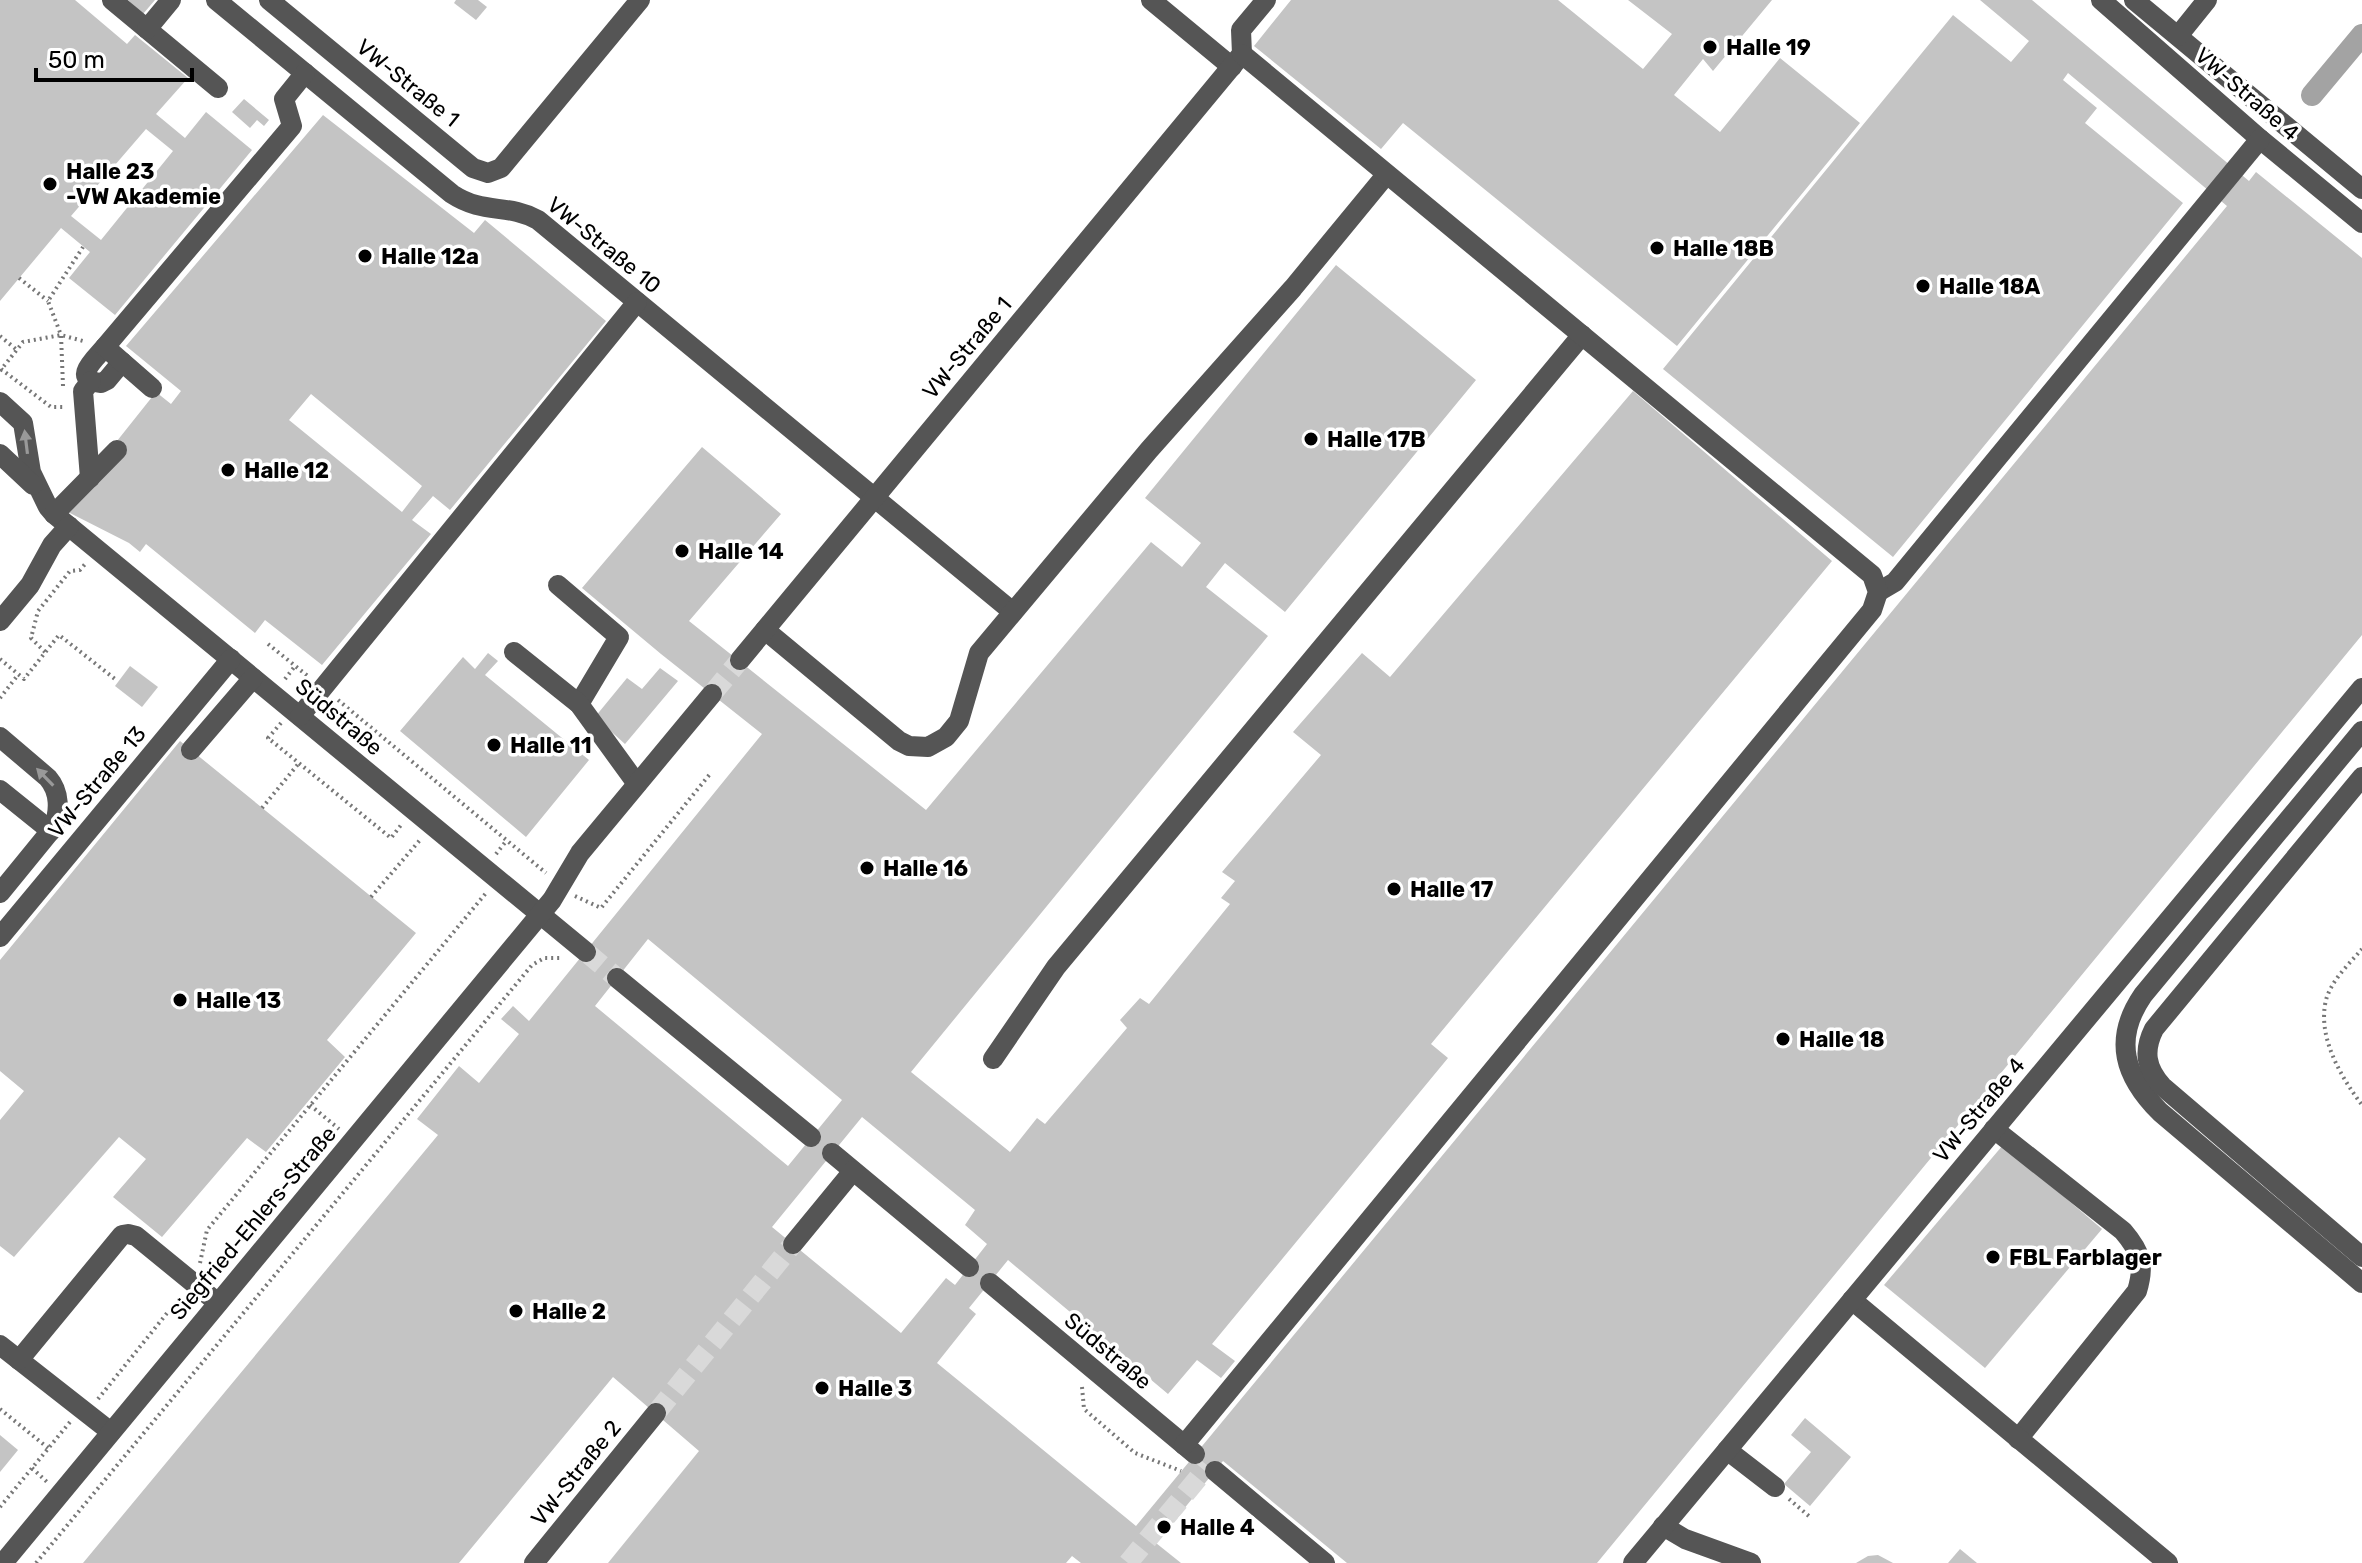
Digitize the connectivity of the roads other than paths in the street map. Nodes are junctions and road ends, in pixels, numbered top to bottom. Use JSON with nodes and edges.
{"nodes":[{"id":1,"x":112,"y":0,"type":"edge"},
{"id":2,"x":171,"y":0,"type":"edge"},
{"id":3,"x":216,"y":0,"type":"edge"},
{"id":4,"x":269,"y":0,"type":"edge"},
{"id":5,"x":640,"y":0,"type":"edge"},
{"id":6,"x":1151,"y":0,"type":"edge"},
{"id":7,"x":1266,"y":0,"type":"edge"},
{"id":8,"x":2101,"y":0,"type":"edge"},
{"id":9,"x":2134,"y":0,"type":"edge"},
{"id":10,"x":2207,"y":0,"type":"edge"},
{"id":11,"x":147,"y":29,"type":"junction"},
{"id":12,"x":2178,"y":36,"type":"junction"},
{"id":13,"x":1237,"y":61,"type":"junction"},
{"id":14,"x":305,"y":73,"type":"junction"},
{"id":15,"x":218,"y":88,"type":"dead end"},
{"id":16,"x":383,"y":94,"type":"junction"},
{"id":17,"x":361,"y":119,"type":"junction"},
{"id":18,"x":2260,"y":139,"type":"junction"},
{"id":19,"x":1386,"y":175,"type":"junction"},
{"id":20,"x":2362,"y":189,"type":"edge"},
{"id":21,"x":2362,"y":223,"type":"edge"},
{"id":22,"x":637,"y":302,"type":"junction"},
{"id":23,"x":1582,"y":335,"type":"junction"},
{"id":24,"x":105,"y":347,"type":"junction"},
{"id":25,"x":122,"y":362,"type":"junction"},
{"id":26,"x":91,"y":381,"type":"junction"},
{"id":27,"x":152,"y":388,"type":"dead end"},
{"id":28,"x":0,"y":402,"type":"edge"},
{"id":29,"x":117,"y":450,"type":"dead end"},
{"id":30,"x":0,"y":454,"type":"edge"},
{"id":31,"x":90,"y":478,"type":"junction"},
{"id":32,"x":39,"y":491,"type":"junction"},
{"id":33,"x":874,"y":499,"type":"junction"},
{"id":34,"x":61,"y":520,"type":"junction"},
{"id":35,"x":558,"y":585,"type":"dead end"},
{"id":36,"x":1878,"y":592,"type":"junction"},
{"id":37,"x":1013,"y":612,"type":"junction"},
{"id":38,"x":0,"y":621,"type":"edge"},
{"id":39,"x":765,"y":630,"type":"junction"},
{"id":40,"x":514,"y":652,"type":"dead end"},
{"id":41,"x":231,"y":659,"type":"junction"},
{"id":42,"x":740,"y":660,"type":"tunnel mouth"},
{"id":43,"x":253,"y":678,"type":"junction"},
{"id":44,"x":2362,"y":688,"type":"edge"},
{"id":45,"x":712,"y":694,"type":"tunnel mouth"},
{"id":46,"x":579,"y":704,"type":"junction"},
{"id":47,"x":300,"y":716,"type":"junction"},
{"id":48,"x":2362,"y":731,"type":"edge"},
{"id":49,"x":0,"y":737,"type":"edge"},
{"id":50,"x":191,"y":750,"type":"dead end"},
{"id":51,"x":2362,"y":777,"type":"edge"},
{"id":52,"x":637,"y":784,"type":"junction"},
{"id":53,"x":0,"y":790,"type":"edge"},
{"id":54,"x":51,"y":831,"type":"junction"},
{"id":55,"x":0,"y":893,"type":"edge"},
{"id":56,"x":540,"y":915,"type":"junction"},
{"id":57,"x":0,"y":937,"type":"edge"},
{"id":58,"x":579,"y":957,"type":"tunnel mouth"},
{"id":59,"x":617,"y":978,"type":"tunnel mouth"},
{"id":60,"x":993,"y":1059,"type":"dead end"},
{"id":61,"x":1994,"y":1129,"type":"junction"},
{"id":62,"x":811,"y":1137,"type":"dead end"},
{"id":63,"x":832,"y":1153,"type":"dead end"},
{"id":64,"x":853,"y":1171,"type":"junction"},
{"id":65,"x":793,"y":1244,"type":"tunnel mouth"},
{"id":66,"x":2362,"y":1257,"type":"edge"},
{"id":67,"x":969,"y":1267,"type":"dead end"},
{"id":68,"x":990,"y":1283,"type":"dead end"},
{"id":69,"x":2362,"y":1283,"type":"edge"},
{"id":70,"x":1852,"y":1300,"type":"junction"},
{"id":71,"x":218,"y":1303,"type":"junction"},
{"id":72,"x":0,"y":1345,"type":"edge"},
{"id":73,"x":19,"y":1360,"type":"junction"},
{"id":74,"x":656,"y":1413,"type":"tunnel mouth"},
{"id":75,"x":111,"y":1432,"type":"junction"},
{"id":76,"x":2018,"y":1439,"type":"junction"},
{"id":77,"x":1727,"y":1450,"type":"junction"},
{"id":78,"x":1215,"y":1471,"type":"dead end"},
{"id":79,"x":1775,"y":1487,"type":"road end"},
{"id":80,"x":1663,"y":1526,"type":"junction"},
{"id":81,"x":3,"y":1563,"type":"edge"},
{"id":82,"x":534,"y":1563,"type":"edge"},
{"id":83,"x":1325,"y":1563,"type":"edge"},
{"id":84,"x":1633,"y":1563,"type":"edge"},
{"id":85,"x":1751,"y":1563,"type":"edge"},
{"id":86,"x":2168,"y":1563,"type":"edge"}],
"edges":[{"from":1,"to":11,"type":"street"},
{"from":2,"to":11,"type":"street"},
{"from":3,"to":14,"type":"street","name":"VW-Straße 10"},
{"from":4,"to":16,"type":"street","name":"VW-Straße 1"},
{"from":5,"to":16,"type":"street","name":"VW-Straße 1"},
{"from":6,"to":13,"type":"street"},
{"from":7,"to":13,"type":"street"},
{"from":8,"to":18,"type":"street","name":"VW-Straße 4"},
{"from":9,"to":12,"type":"street"},
{"from":10,"to":12,"type":"street"},
{"from":11,"to":15,"type":"street"},
{"from":12,"to":20,"type":"street"},
{"from":13,"to":19,"type":"street"},
{"from":13,"to":33,"type":"street","name":"VW-Straße 1"},
{"from":14,"to":17,"type":"street","name":"VW-Straße 10"},
{"from":14,"to":24,"type":"street"},
{"from":16,"to":17,"type":"street"},
{"from":17,"to":22,"type":"street","name":"VW-Straße 10"},
{"from":18,"to":21,"type":"street","name":"VW-Straße 4"},
{"from":18,"to":36,"type":"street"},
{"from":19,"to":23,"type":"street"},
{"from":19,"to":37,"type":"street"},
{"from":22,"to":33,"type":"street","name":"VW-Straße 10"},
{"from":22,"to":47,"type":"street"},
{"from":23,"to":36,"type":"street"},
{"from":23,"to":60,"type":"street"},
{"from":24,"to":25,"type":"street"},
{"from":24,"to":26,"type":"street"},
{"from":25,"to":26,"type":"street"},
{"from":25,"to":27,"type":"street"},
{"from":26,"to":31,"type":"street"},
{"from":32,"to":28,"type":"street","one_way":true},
{"from":29,"to":31,"type":"street"},
{"from":30,"to":32,"type":"street"},
{"from":31,"to":34,"type":"street"},
{"from":32,"to":34,"type":"street","name":"Südstraße"},
{"from":33,"to":37,"type":"street","name":"VW-Straße 10"},
{"from":33,"to":39,"type":"street","name":"VW-Straße 1"},
{"from":34,"to":38,"type":"street"},
{"from":34,"to":41,"type":"street","name":"Südstraße"},
{"from":35,"to":46,"type":"street"},
{"from":36,"to":68,"type":"street","name":"Südstraße"},
{"from":37,"to":39,"type":"street"},
{"from":39,"to":42,"type":"street","name":"VW-Straße 1"},
{"from":40,"to":46,"type":"street"},
{"from":41,"to":43,"type":"street","name":"Südstraße"},
{"from":41,"to":57,"type":"street","name":"VW-Straße 13"},
{"from":43,"to":47,"type":"street","name":"Südstraße"},
{"from":43,"to":50,"type":"street"},
{"from":44,"to":61,"type":"street","name":"VW-Straße 4"},
{"from":45,"to":52,"type":"street"},
{"from":46,"to":52,"type":"street"},
{"from":47,"to":56,"type":"street","name":"Südstraße"},
{"from":48,"to":69,"type":"street"},
{"from":54,"to":49,"type":"street","one_way":true},
{"from":51,"to":66,"type":"street"},
{"from":52,"to":56,"type":"street"},
{"from":53,"to":54,"type":"street"},
{"from":54,"to":55,"type":"street"},
{"from":56,"to":58,"type":"street","name":"Südstraße"},
{"from":56,"to":71,"type":"street","name":"Siegfried-Ehlers-Straße"},
{"from":59,"to":62,"type":"street"},
{"from":61,"to":70,"type":"street","name":"VW-Straße 4"},
{"from":61,"to":76,"type":"street"},
{"from":63,"to":64,"type":"street"},
{"from":64,"to":65,"type":"street"},
{"from":64,"to":67,"type":"street"},
{"from":70,"to":76,"type":"street"},
{"from":70,"to":77,"type":"street","name":"VW-Straße 4"},
{"from":71,"to":73,"type":"street"},
{"from":71,"to":75,"type":"street","name":"Siegfried-Ehlers-Straße"},
{"from":72,"to":73,"type":"street"},
{"from":73,"to":75,"type":"street"},
{"from":74,"to":82,"type":"street","name":"VW-Straße 2"},
{"from":75,"to":81,"type":"street","name":"Siegfried-Ehlers-Straße"},
{"from":76,"to":86,"type":"street"},
{"from":77,"to":79,"type":"street"},
{"from":77,"to":80,"type":"street","name":"VW-Straße 4"},
{"from":78,"to":83,"type":"street"},
{"from":80,"to":84,"type":"street","name":"VW-Straße 4"},
{"from":80,"to":85,"type":"street"}]}
